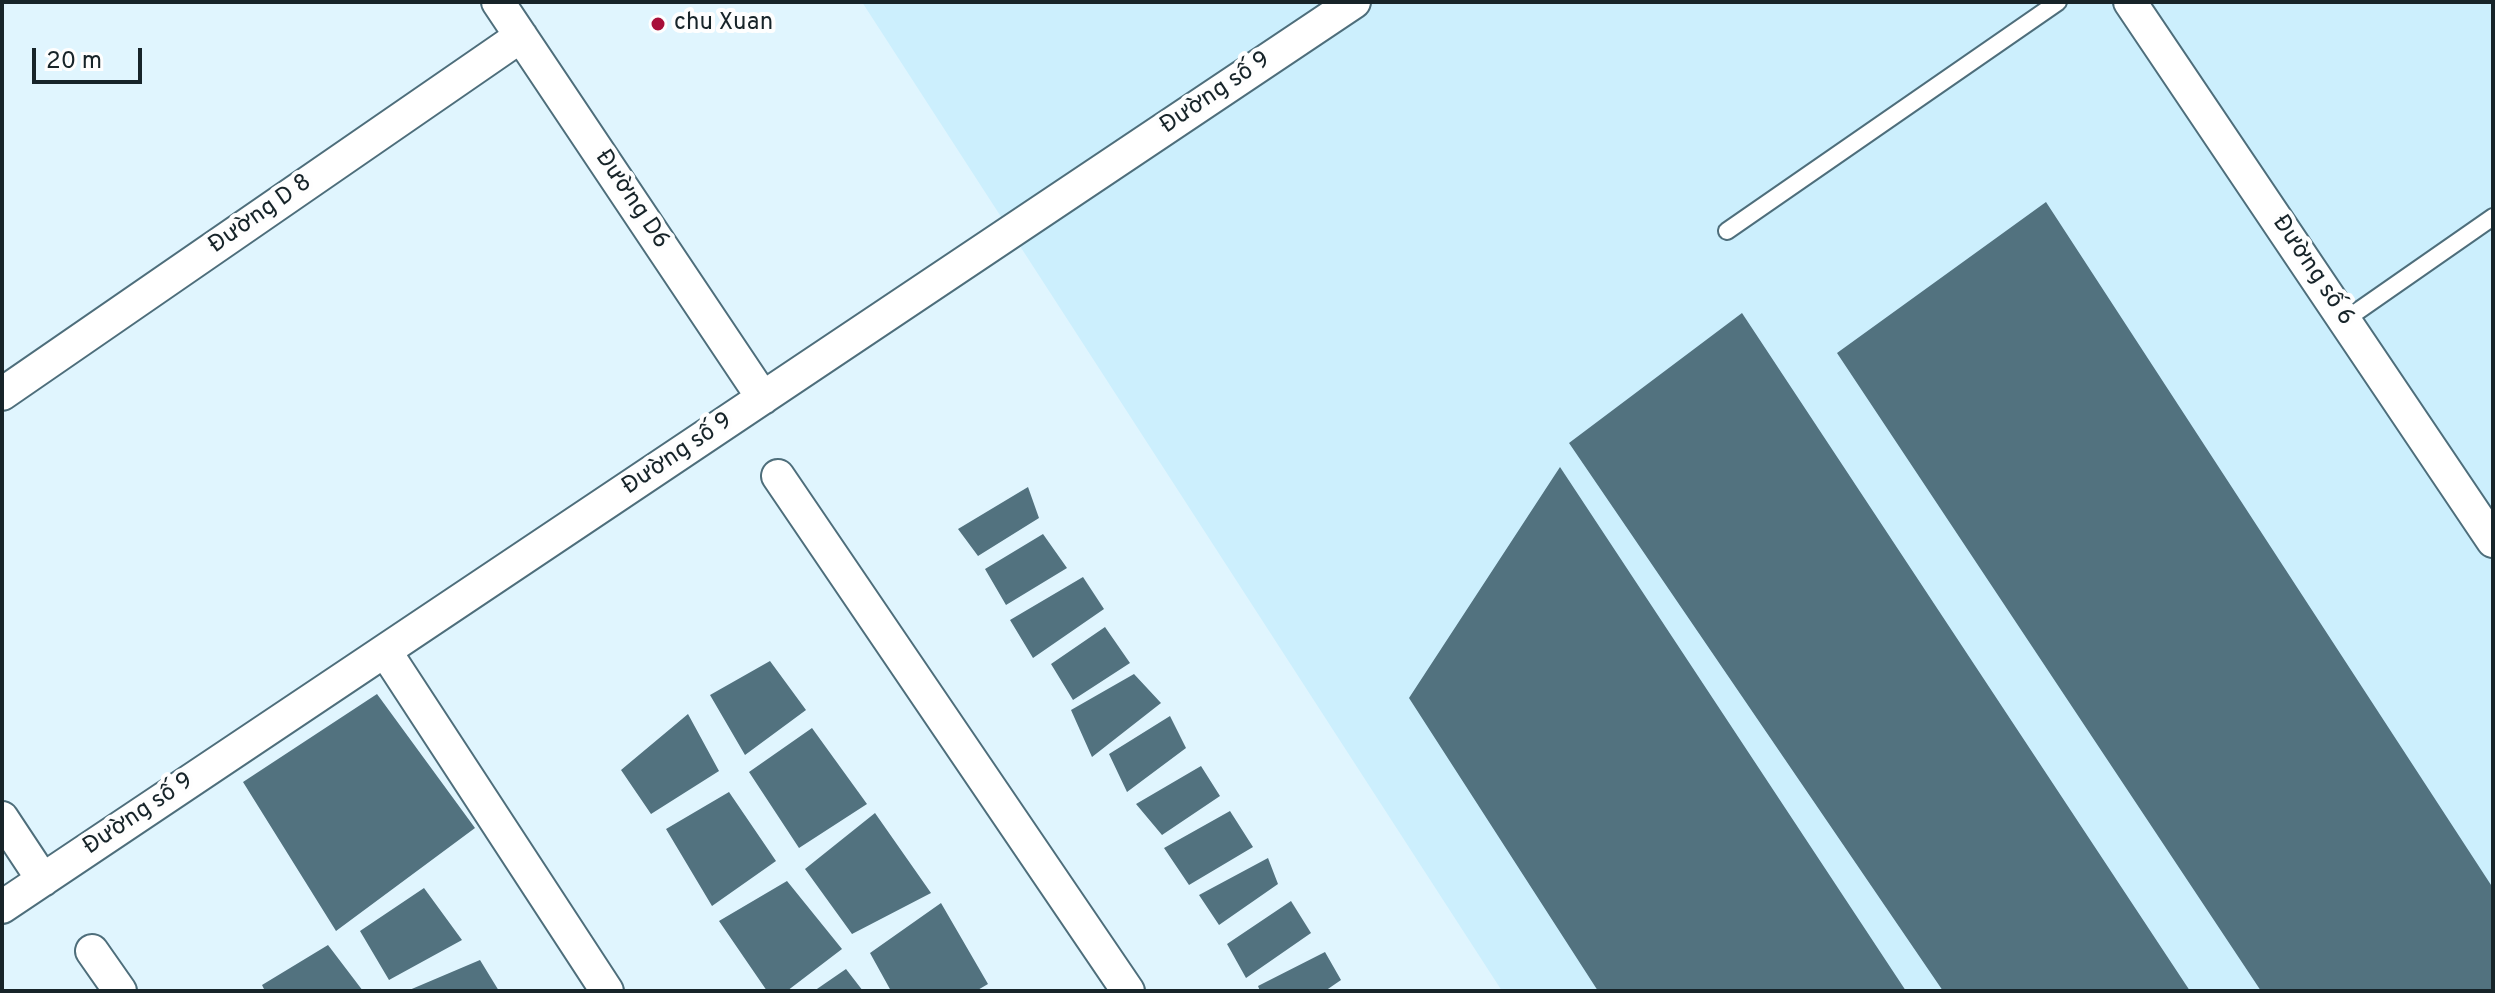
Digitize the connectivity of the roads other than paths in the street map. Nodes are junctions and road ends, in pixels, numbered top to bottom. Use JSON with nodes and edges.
{"nodes":[{"id":1,"x":498,"y":2,"type":"edge"},
{"id":2,"x":1354,"y":2,"type":"edge"},
{"id":3,"x":2058,"y":2,"type":"edge"},
{"id":4,"x":2130,"y":2,"type":"edge"},
{"id":5,"x":521,"y":36,"type":"junction"},
{"id":6,"x":2493,"y":217,"type":"edge"},
{"id":7,"x":1727,"y":231,"type":"dead end"},
{"id":8,"x":2345,"y":320,"type":"junction"},
{"id":9,"x":2,"y":394,"type":"edge"},
{"id":10,"x":763,"y":398,"type":"junction"},
{"id":11,"x":778,"y":476,"type":"dead end"},
{"id":12,"x":2493,"y":541,"type":"edge"},
{"id":13,"x":385,"y":651,"type":"junction"},
{"id":14,"x":2,"y":818,"type":"edge"},
{"id":15,"x":43,"y":880,"type":"junction"},
{"id":16,"x":2,"y":907,"type":"edge"},
{"id":17,"x":92,"y":951,"type":"dead end"},
{"id":18,"x":120,"y":991,"type":"edge"},
{"id":19,"x":607,"y":991,"type":"edge"},
{"id":20,"x":1128,"y":991,"type":"edge"}],
"edges":[{"from":1,"to":5,"type":"street","name":"Đường D6"},
{"from":2,"to":10,"type":"street","name":"Đường số 9"},
{"from":3,"to":7,"type":"lane"},
{"from":4,"to":8,"type":"street","name":"Đường số 6"},
{"from":5,"to":9,"type":"street","name":"Đường D 8"},
{"from":5,"to":10,"type":"street","name":"Đường D6"},
{"from":6,"to":8,"type":"lane"},
{"from":8,"to":12,"type":"street","name":"Đường số 6"},
{"from":10,"to":13,"type":"street","name":"Đường số 9"},
{"from":11,"to":20,"type":"street"},
{"from":13,"to":15,"type":"street","name":"Đường số 9"},
{"from":13,"to":19,"type":"street"},
{"from":14,"to":15,"type":"street"},
{"from":15,"to":16,"type":"street","name":"Đường số 9"},
{"from":17,"to":18,"type":"street"}]}
